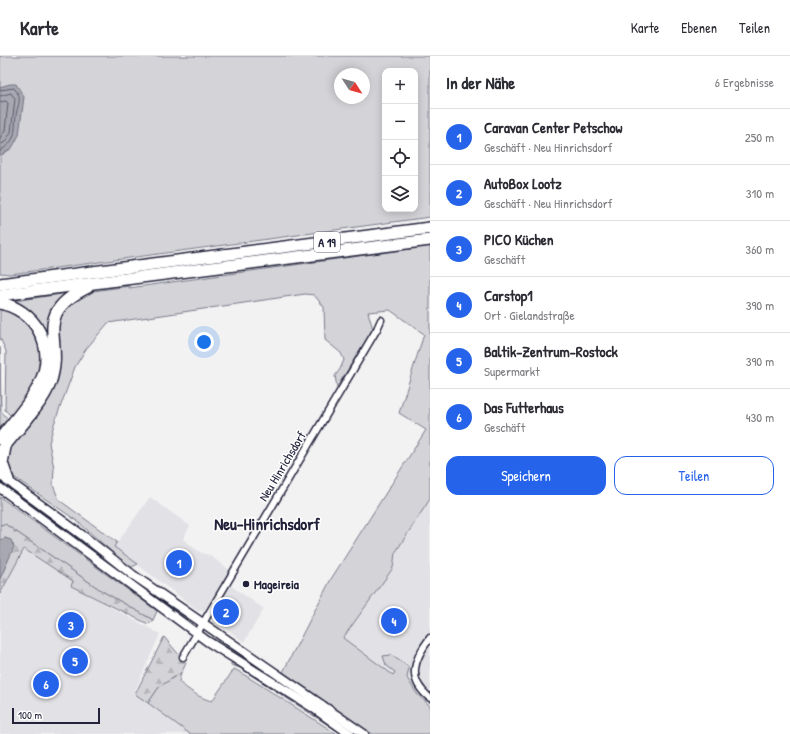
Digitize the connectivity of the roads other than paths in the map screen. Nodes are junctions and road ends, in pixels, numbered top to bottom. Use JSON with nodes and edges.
{"nodes":[{"id":1,"x":430,"y":228,"type":"edge"},
{"id":2,"x":430,"y":240,"type":"edge"},
{"id":3,"x":0,"y":277,"type":"edge"},
{"id":4,"x":43,"y":278,"type":"junction"},
{"id":5,"x":98,"y":283,"type":"junction"},
{"id":6,"x":0,"y":284,"type":"edge"},
{"id":7,"x":0,"y":295,"type":"edge"},
{"id":8,"x":0,"y":303,"type":"edge"},
{"id":9,"x":381,"y":320,"type":"dead end"},
{"id":10,"x":2,"y":446,"type":"edge"},
{"id":11,"x":3,"y":481,"type":"edge"},
{"id":12,"x":202,"y":624,"type":"junction"},
{"id":13,"x":189,"y":627,"type":"junction"},
{"id":14,"x":214,"y":632,"type":"junction"},
{"id":15,"x":197,"y":633,"type":"junction"},
{"id":16,"x":430,"y":638,"type":"edge"},
{"id":17,"x":183,"y":657,"type":"dead end"},
{"id":18,"x":430,"y":698,"type":"edge"},
{"id":19,"x":350,"y":734,"type":"edge"},
{"id":20,"x":364,"y":734,"type":"edge"}],
"edges":[{"from":1,"to":4,"type":"highway","number":"A 19"},
{"from":2,"to":5,"type":"highway","number":"A 19"},
{"from":3,"to":4,"type":"highway"},
{"from":4,"to":6,"type":"highway","number":"A 19"},
{"from":5,"to":7,"type":"highway","number":"A 19"},
{"from":5,"to":10,"type":"highway"},
{"from":8,"to":10,"type":"highway"},
{"from":9,"to":12,"type":"street","name":"Neu Hinrichsdorf"},
{"from":10,"to":11,"type":"highway"},
{"from":11,"to":12,"type":"main road"},
{"from":11,"to":13,"type":"main road"},
{"from":12,"to":13,"type":"main road"},
{"from":12,"to":14,"type":"main road"},
{"from":12,"to":15,"type":"street","name":"Neu Hinrichsdorf"},
{"from":13,"to":15,"type":"main road"},
{"from":14,"to":15,"type":"main road"},
{"from":14,"to":20,"type":"main road"},
{"from":15,"to":17,"type":"street","name":"Neu Hinrichsdorf"},
{"from":15,"to":19,"type":"main road"},
{"from":16,"to":18,"type":"street"}]}
